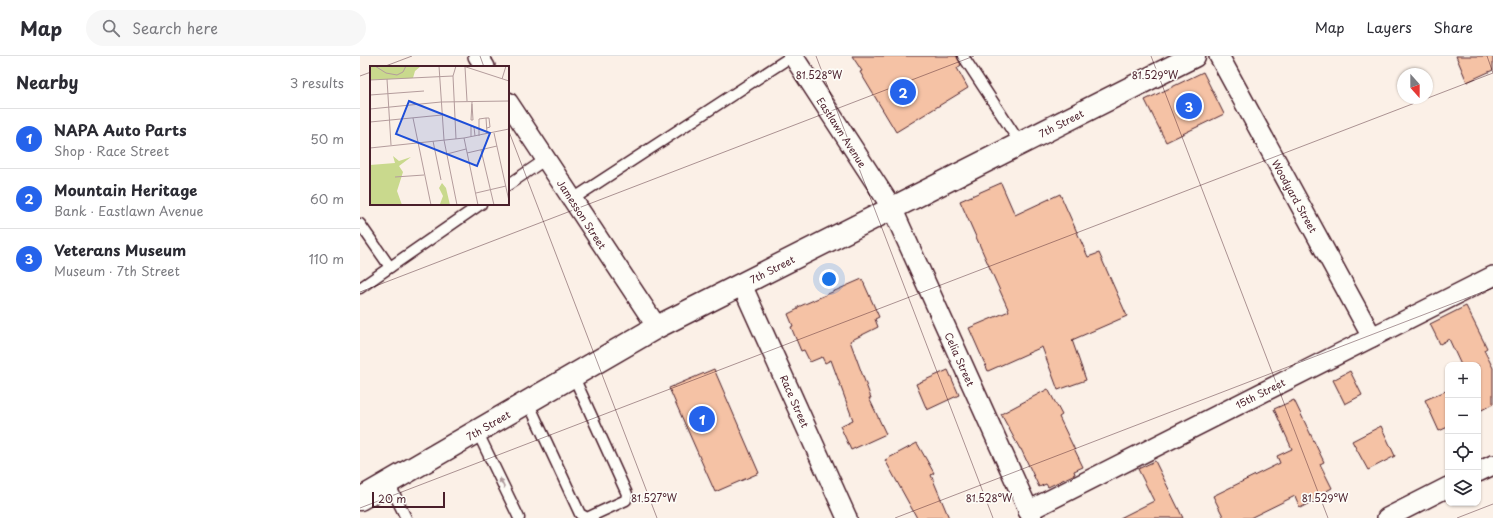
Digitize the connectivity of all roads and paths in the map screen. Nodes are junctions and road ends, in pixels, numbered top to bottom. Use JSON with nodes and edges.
{"nodes":[{"id":1,"x":478,"y":56,"type":"edge"},
{"id":2,"x":792,"y":56,"type":"edge"},
{"id":3,"x":963,"y":56,"type":"edge"},
{"id":4,"x":1194,"y":56,"type":"edge"},
{"id":5,"x":1219,"y":56,"type":"edge"},
{"id":6,"x":484,"y":66,"type":"edge"},
{"id":7,"x":509,"y":104,"type":"edge"},
{"id":8,"x":1020,"y":143,"type":"junction"},
{"id":9,"x":546,"y":159,"type":"junction"},
{"id":10,"x":509,"y":184,"type":"edge"},
{"id":11,"x":573,"y":199,"type":"junction"},
{"id":12,"x":480,"y":205,"type":"edge"},
{"id":13,"x":892,"y":208,"type":"junction"},
{"id":14,"x":360,"y":224,"type":"edge"},
{"id":15,"x":390,"y":267,"type":"junction"},
{"id":16,"x":1493,"y":276,"type":"edge"},
{"id":17,"x":742,"y":285,"type":"junction"},
{"id":18,"x":360,"y":288,"type":"edge"},
{"id":19,"x":657,"y":327,"type":"junction"},
{"id":20,"x":1372,"y":337,"type":"junction"},
{"id":21,"x":573,"y":375,"type":"junction"},
{"id":22,"x":528,"y":402,"type":"junction"},
{"id":23,"x":477,"y":431,"type":"junction"},
{"id":24,"x":1493,"y":465,"type":"edge"},
{"id":25,"x":1481,"y":471,"type":"edge"},
{"id":26,"x":389,"y":483,"type":"junction"},
{"id":27,"x":1445,"y":489,"type":"edge"},
{"id":28,"x":360,"y":500,"type":"edge"},
{"id":29,"x":1030,"y":514,"type":"edge"},
{"id":30,"x":406,"y":518,"type":"edge"},
{"id":31,"x":519,"y":518,"type":"edge"},
{"id":32,"x":847,"y":518,"type":"edge"},
{"id":33,"x":1387,"y":518,"type":"edge"}],
"edges":[{"from":1,"to":6,"type":"street"},
{"from":2,"to":11,"type":"lane"},
{"from":2,"to":13,"type":"street","name":"Eastlawn Avenue"},
{"from":3,"to":8,"type":"lane"},
{"from":4,"to":8,"type":"main road","name":"7th Street"},
{"from":5,"to":20,"type":"street","name":"Woodyard Street"},
{"from":7,"to":9,"type":"street","name":"Jamesson Street"},
{"from":8,"to":13,"type":"main road","name":"7th Street"},
{"from":9,"to":10,"type":"lane"},
{"from":9,"to":11,"type":"street","name":"Jamesson Street"},
{"from":11,"to":19,"type":"street","name":"Jamesson Street"},
{"from":12,"to":15,"type":"lane"},
{"from":13,"to":17,"type":"main road","name":"7th Street"},
{"from":13,"to":29,"type":"street","name":"Celia Street"},
{"from":14,"to":15,"type":"lane"},
{"from":15,"to":18,"type":"lane"},
{"from":16,"to":20,"type":"street","name":"15th Street"},
{"from":17,"to":19,"type":"main road","name":"7th Street"},
{"from":17,"to":32,"type":"street","name":"Race Street"},
{"from":19,"to":21,"type":"main road","name":"7th Street"},
{"from":20,"to":29,"type":"street","name":"15th Street"},
{"from":21,"to":22,"type":"main road","name":"7th Street"},
{"from":21,"to":22,"type":"lane"},
{"from":22,"to":23,"type":"main road","name":"7th Street"},
{"from":23,"to":26,"type":"main road","name":"7th Street"},
{"from":31,"to":23,"type":"lane","one_way":true},
{"from":24,"to":25,"type":"street"},
{"from":26,"to":28,"type":"main road","name":"7th Street"},
{"from":26,"to":30,"type":"lane"},
{"from":27,"to":33,"type":"street"}]}
